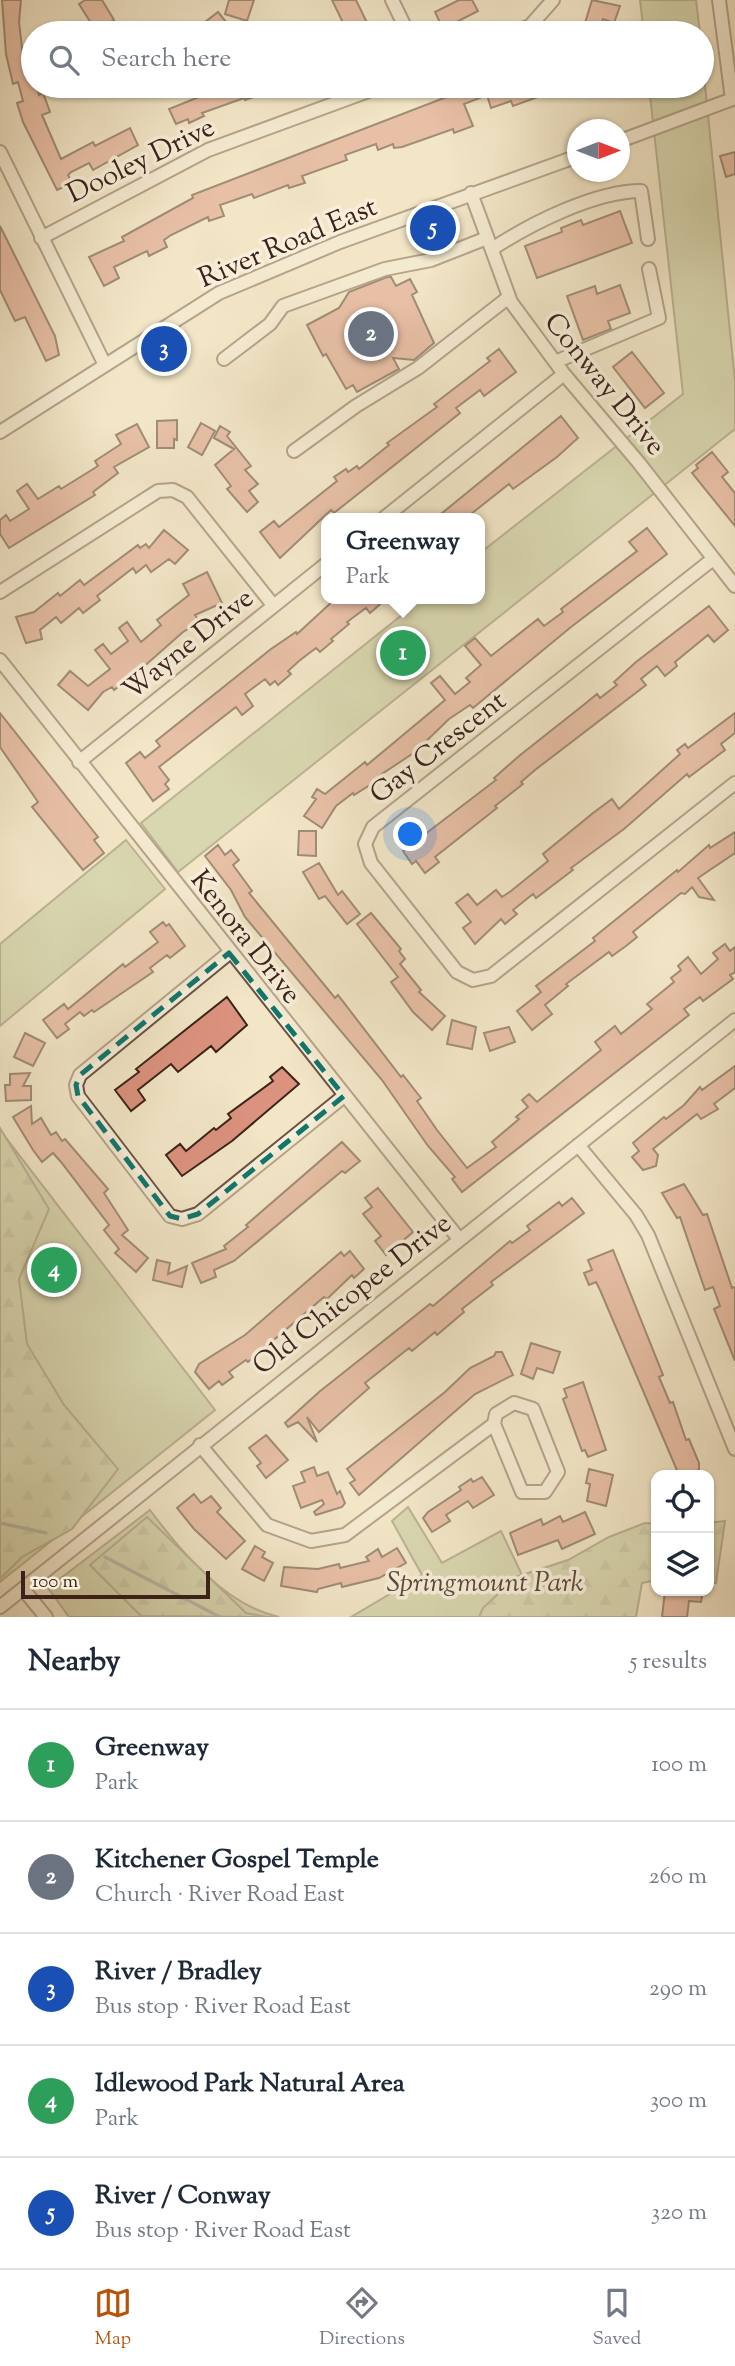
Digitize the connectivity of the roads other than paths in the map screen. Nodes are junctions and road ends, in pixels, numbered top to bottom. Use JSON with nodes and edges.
{"nodes":[{"id":1,"x":392,"y":0,"type":"edge"},
{"id":2,"x":553,"y":0,"type":"edge"},
{"id":3,"x":719,"y":0,"type":"edge"},
{"id":4,"x":402,"y":21,"type":"edge"},
{"id":5,"x":534,"y":21,"type":"edge"},
{"id":6,"x":349,"y":98,"type":"edge"},
{"id":7,"x":734,"y":99,"type":"edge"},
{"id":8,"x":630,"y":137,"type":"edge"},
{"id":9,"x":0,"y":152,"type":"edge"},
{"id":10,"x":567,"y":160,"type":"edge"},
{"id":11,"x":471,"y":193,"type":"junction"},
{"id":12,"x":41,"y":238,"type":"junction"},
{"id":13,"x":648,"y":239,"type":"dead end"},
{"id":14,"x":489,"y":244,"type":"junction"},
{"id":15,"x":649,"y":269,"type":"dead end"},
{"id":16,"x":509,"y":297,"type":"junction"},
{"id":17,"x":224,"y":359,"type":"dead end"},
{"id":18,"x":555,"y":362,"type":"junction"},
{"id":19,"x":105,"y":365,"type":"junction"},
{"id":20,"x":564,"y":374,"type":"junction"},
{"id":21,"x":0,"y":432,"type":"edge"},
{"id":22,"x":294,"y":451,"type":"dead end"},
{"id":23,"x":390,"y":513,"type":"edge"},
{"id":24,"x":713,"y":559,"type":"junction"},
{"id":25,"x":321,"y":568,"type":"edge"},
{"id":26,"x":735,"y":586,"type":"edge"},
{"id":27,"x":0,"y":592,"type":"edge"},
{"id":28,"x":273,"y":606,"type":"junction"},
{"id":29,"x":0,"y":660,"type":"edge"},
{"id":30,"x":79,"y":762,"type":"junction"},
{"id":31,"x":735,"y":783,"type":"edge"},
{"id":32,"x":229,"y":953,"type":"junction"},
{"id":33,"x":735,"y":1020,"type":"edge"},
{"id":34,"x":344,"y":1096,"type":"junction"},
{"id":35,"x":578,"y":1144,"type":"junction"},
{"id":36,"x":459,"y":1240,"type":"junction"},
{"id":37,"x":494,"y":1424,"type":"junction"},
{"id":38,"x":200,"y":1445,"type":"junction"},
{"id":39,"x":735,"y":1449,"type":"edge"},
{"id":40,"x":23,"y":1589,"type":"junction"},
{"id":41,"x":0,"y":1607,"type":"edge"},
{"id":42,"x":46,"y":1617,"type":"edge"}],
"edges":[{"from":1,"to":4,"type":"street"},
{"from":2,"to":5,"type":"street"},
{"from":3,"to":7,"type":"street"},
{"from":6,"to":12,"type":"street","name":"Dooley Drive"},
{"from":7,"to":8,"type":"street"},
{"from":9,"to":12,"type":"street"},
{"from":10,"to":11,"type":"street","name":"River Road East"},
{"from":11,"to":14,"type":"street","name":"Conway Drive"},
{"from":11,"to":19,"type":"street","name":"River Road East"},
{"from":12,"to":19,"type":"street"},
{"from":13,"to":14,"type":"street"},
{"from":14,"to":16,"type":"street","name":"Conway Drive"},
{"from":14,"to":17,"type":"street"},
{"from":15,"to":18,"type":"street"},
{"from":16,"to":18,"type":"street","name":"Conway Drive"},
{"from":16,"to":22,"type":"street"},
{"from":18,"to":20,"type":"street","name":"Conway Drive"},
{"from":19,"to":21,"type":"street","name":"River Road East"},
{"from":20,"to":23,"type":"street"},
{"from":20,"to":24,"type":"street","name":"Conway Drive"},
{"from":24,"to":26,"type":"street","name":"Conway Drive"},
{"from":24,"to":31,"type":"street","name":"Gay Crescent"},
{"from":25,"to":28,"type":"street","name":"Wayne Drive"},
{"from":27,"to":28,"type":"street"},
{"from":28,"to":30,"type":"street","name":"Wayne Drive"},
{"from":29,"to":30,"type":"street","name":"Kenora Drive"},
{"from":30,"to":32,"type":"street","name":"Kenora Drive"},
{"from":32,"to":34,"type":"street","name":"Kenora Drive"},
{"from":32,"to":34,"type":"street"},
{"from":33,"to":35,"type":"street","name":"Old Chicopee Drive"},
{"from":34,"to":36,"type":"street","name":"Kenora Drive"},
{"from":35,"to":36,"type":"street","name":"Old Chicopee Drive"},
{"from":35,"to":39,"type":"street"},
{"from":36,"to":38,"type":"street","name":"Old Chicopee Drive"},
{"from":37,"to":37,"type":"street"},
{"from":37,"to":38,"type":"street"},
{"from":38,"to":40,"type":"street","name":"Old Chicopee Drive"},
{"from":40,"to":41,"type":"street","name":"Old Chicopee Drive"},
{"from":40,"to":42,"type":"street"}]}
